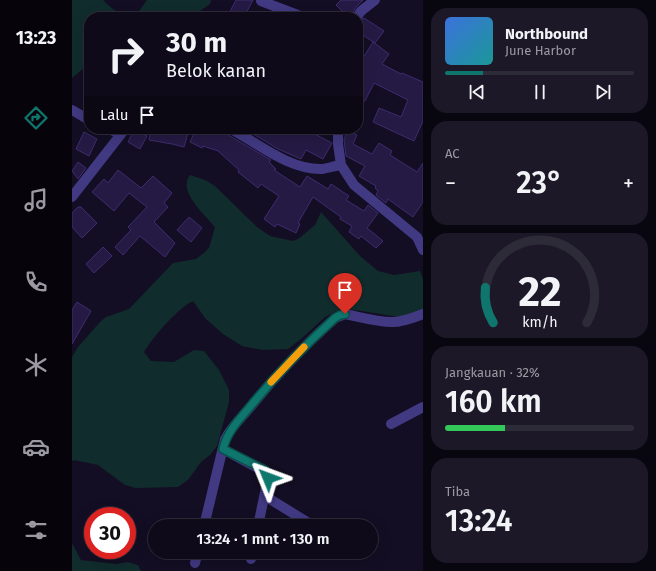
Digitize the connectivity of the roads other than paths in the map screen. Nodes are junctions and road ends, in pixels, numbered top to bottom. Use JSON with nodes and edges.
{"nodes":[{"id":1,"x":375,"y":0,"type":"edge"},
{"id":2,"x":261,"y":1,"type":"edge"},
{"id":3,"x":290,"y":12,"type":"edge"},
{"id":4,"x":360,"y":12,"type":"edge"},
{"id":5,"x":72,"y":110,"type":"edge"},
{"id":6,"x":84,"y":117,"type":"edge"},
{"id":7,"x":121,"y":134,"type":"edge"},
{"id":8,"x":240,"y":134,"type":"edge"},
{"id":9,"x":338,"y":134,"type":"edge"},
{"id":10,"x":341,"y":165,"type":"junction"},
{"id":11,"x":72,"y":197,"type":"edge"},
{"id":12,"x":420,"y":234,"type":"edge"},
{"id":13,"x":423,"y":250,"type":"edge"},
{"id":14,"x":423,"y":314,"type":"edge"},
{"id":15,"x":423,"y":407,"type":"edge"},
{"id":16,"x":391,"y":424,"type":"dead end"},
{"id":17,"x":223,"y":449,"type":"junction"},
{"id":18,"x":265,"y":496,"type":"junction"},
{"id":19,"x":206,"y":519,"type":"edge"},
{"id":20,"x":260,"y":519,"type":"edge"},
{"id":21,"x":302,"y":519,"type":"edge"},
{"id":22,"x":196,"y":559,"type":"edge"},
{"id":23,"x":195,"y":563,"type":"dead end"}],
"edges":[{"from":1,"to":4,"type":"street"},
{"from":2,"to":3,"type":"street"},
{"from":5,"to":6,"type":"street"},
{"from":7,"to":11,"type":"street"},
{"from":8,"to":10,"type":"street"},
{"from":9,"to":10,"type":"street"},
{"from":10,"to":12,"type":"street"},
{"from":12,"to":13,"type":"street"},
{"from":14,"to":17,"type":"street"},
{"from":15,"to":16,"type":"street"},
{"from":17,"to":18,"type":"street"},
{"from":17,"to":19,"type":"street"},
{"from":18,"to":20,"type":"street"},
{"from":18,"to":21,"type":"street"},
{"from":22,"to":23,"type":"street"}]}
